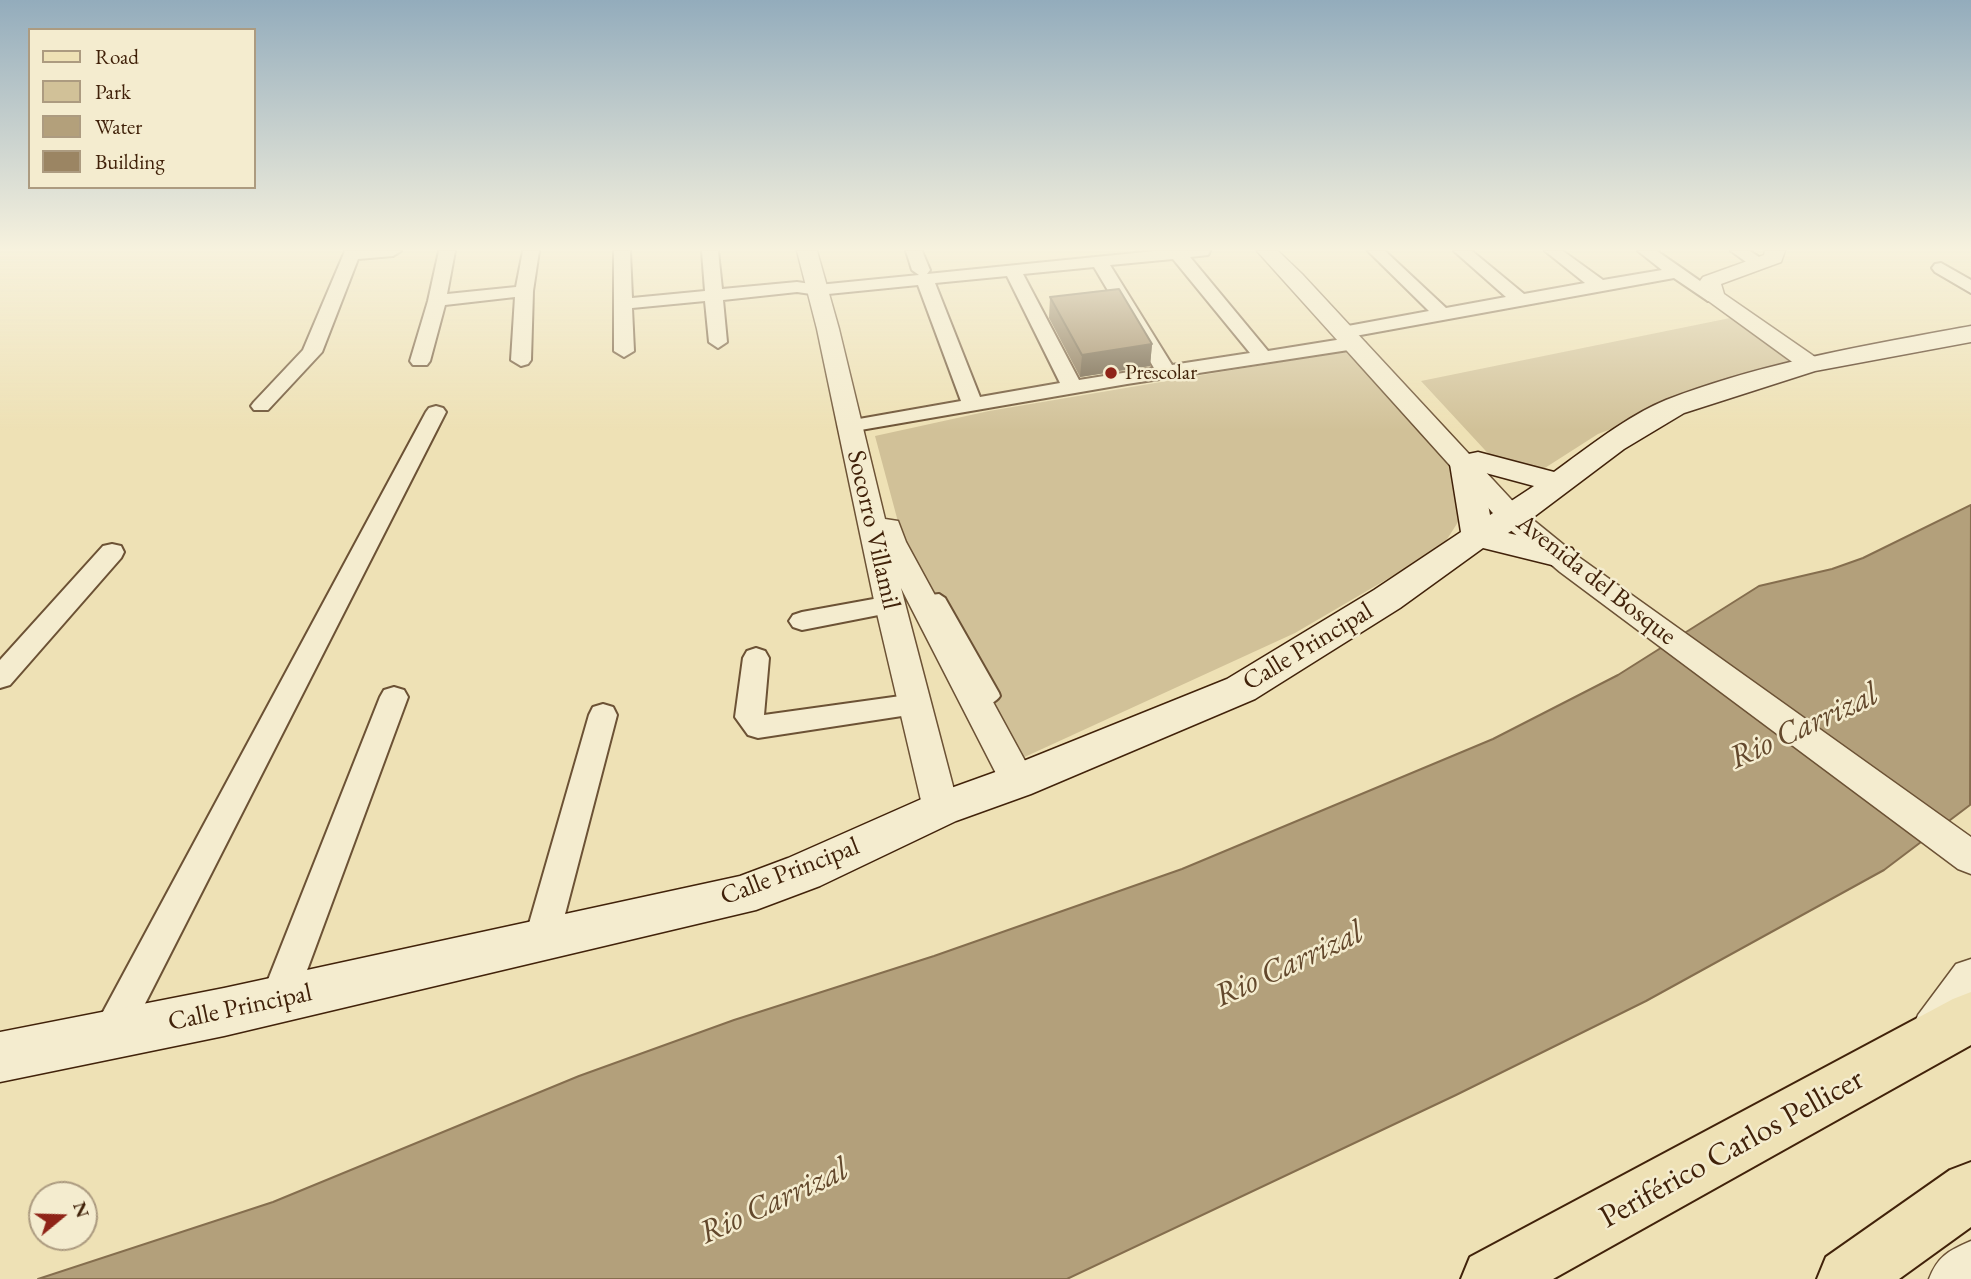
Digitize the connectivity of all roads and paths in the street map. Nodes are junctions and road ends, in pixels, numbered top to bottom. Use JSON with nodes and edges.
{"nodes":[{"id":1,"x":329,"y":311,"type":"edge"},
{"id":2,"x":434,"y":311,"type":"edge"},
{"id":3,"x":523,"y":311,"type":"edge"},
{"id":4,"x":622,"y":311,"type":"edge"},
{"id":5,"x":715,"y":311,"type":"edge"},
{"id":6,"x":824,"y":311,"type":"edge"},
{"id":7,"x":937,"y":311,"type":"edge"},
{"id":8,"x":1033,"y":311,"type":"edge"},
{"id":9,"x":1132,"y":311,"type":"edge"},
{"id":10,"x":1225,"y":311,"type":"edge"},
{"id":11,"x":1327,"y":311,"type":"edge"},
{"id":12,"x":1331,"y":311,"type":"edge"},
{"id":13,"x":1440,"y":311,"type":"edge"},
{"id":14,"x":1455,"y":311,"type":"edge"},
{"id":15,"x":1734,"y":311,"type":"edge"},
{"id":16,"x":1442,"y":313,"type":"junction"},
{"id":17,"x":1971,"y":334,"type":"edge"},
{"id":18,"x":1352,"y":335,"type":"junction"},
{"id":19,"x":718,"y":342,"type":"dead end"},
{"id":20,"x":624,"y":351,"type":"dead end"},
{"id":21,"x":1262,"y":356,"type":"junction"},
{"id":22,"x":420,"y":360,"type":"dead end"},
{"id":23,"x":521,"y":360,"type":"dead end"},
{"id":24,"x":1810,"y":364,"type":"junction"},
{"id":25,"x":1166,"y":372,"type":"junction"},
{"id":26,"x":1072,"y":387,"type":"junction"},
{"id":27,"x":261,"y":406,"type":"dead end"},
{"id":28,"x":973,"y":406,"type":"junction"},
{"id":29,"x":436,"y":412,"type":"dead end"},
{"id":30,"x":857,"y":425,"type":"junction"},
{"id":31,"x":1471,"y":463,"type":"junction"},
{"id":32,"x":1558,"y":483,"type":"junction"},
{"id":33,"x":1504,"y":520,"type":"junction"},
{"id":34,"x":112,"y":552,"type":"dead end"},
{"id":35,"x":1572,"y":561,"type":"junction"},
{"id":36,"x":890,"y":605,"type":"junction"},
{"id":37,"x":802,"y":621,"type":"dead end"},
{"id":38,"x":756,"y":658,"type":"dead end"},
{"id":39,"x":0,"y":678,"type":"edge"},
{"id":40,"x":394,"y":697,"type":"dead end"},
{"id":41,"x":915,"y":704,"type":"junction"},
{"id":42,"x":603,"y":715,"type":"dead end"},
{"id":43,"x":1018,"y":781,"type":"junction"},
{"id":44,"x":941,"y":809,"type":"junction"},
{"id":45,"x":1971,"y":838,"type":"edge"},
{"id":46,"x":1971,"y":858,"type":"edge"},
{"id":47,"x":541,"y":941,"type":"junction"},
{"id":48,"x":1971,"y":978,"type":"edge"},
{"id":49,"x":278,"y":1000,"type":"junction"},
{"id":50,"x":1971,"y":1017,"type":"edge"},
{"id":51,"x":110,"y":1035,"type":"junction"},
{"id":52,"x":1919,"y":1046,"type":"junction"},
{"id":53,"x":0,"y":1057,"type":"edge"},
{"id":54,"x":1971,"y":1191,"type":"edge"},
{"id":55,"x":1971,"y":1266,"type":"edge"},
{"id":56,"x":1492,"y":1279,"type":"edge"},
{"id":57,"x":1848,"y":1279,"type":"edge"},
{"id":58,"x":1954,"y":1279,"type":"edge"}],
"edges":[{"from":1,"to":27,"type":"street"},
{"from":2,"to":22,"type":"street"},
{"from":3,"to":23,"type":"street"},
{"from":4,"to":20,"type":"street"},
{"from":5,"to":19,"type":"street"},
{"from":6,"to":30,"type":"street","name":"Socorro Villamil"},
{"from":7,"to":28,"type":"street"},
{"from":8,"to":26,"type":"street"},
{"from":9,"to":25,"type":"street"},
{"from":10,"to":21,"type":"street"},
{"from":11,"to":18,"type":"street","name":"Avenida del Bosque"},
{"from":12,"to":18,"type":"street","name":"Avenida del Bosque"},
{"from":13,"to":16,"type":"street"},
{"from":14,"to":16,"type":"street"},
{"from":15,"to":24,"type":"street"},
{"from":16,"to":18,"type":"street"},
{"from":17,"to":24,"type":"main road","name":"Calle Principal"},
{"from":18,"to":21,"type":"street"},
{"from":18,"to":31,"type":"street","name":"Avenida del Bosque"},
{"from":21,"to":25,"type":"street"},
{"from":24,"to":32,"type":"main road","name":"Calle Principal"},
{"from":25,"to":26,"type":"street"},
{"from":26,"to":28,"type":"street"},
{"from":28,"to":30,"type":"street"},
{"from":29,"to":51,"type":"street"},
{"from":30,"to":36,"type":"street","name":"Socorro Villamil"},
{"from":30,"to":43,"type":"street","name":"Socorro Villamil"},
{"from":31,"to":32,"type":"main road"},
{"from":31,"to":33,"type":"main road"},
{"from":31,"to":33,"type":"street","name":"Avenida del Bosque"},
{"from":32,"to":33,"type":"main road","name":"Calle Principal"},
{"from":33,"to":35,"type":"main road"},
{"from":33,"to":35,"type":"street","name":"Avenida del Bosque"},
{"from":33,"to":43,"type":"main road","name":"Calle Principal"},
{"from":34,"to":39,"type":"street"},
{"from":35,"to":45,"type":"street","name":"Avenida del Bosque"},
{"from":35,"to":46,"type":"street","name":"Avenida del Bosque"},
{"from":36,"to":37,"type":"street"},
{"from":36,"to":41,"type":"street","name":"Socorro Villamil"},
{"from":38,"to":41,"type":"street"},
{"from":40,"to":49,"type":"street"},
{"from":41,"to":44,"type":"street","name":"Socorro Villamil"},
{"from":42,"to":47,"type":"street"},
{"from":43,"to":44,"type":"main road","name":"Calle Principal"},
{"from":44,"to":47,"type":"main road","name":"Calle Principal"},
{"from":47,"to":49,"type":"main road","name":"Calle Principal"},
{"from":48,"to":52,"type":"street"},
{"from":49,"to":51,"type":"main road","name":"Calle Principal"},
{"from":50,"to":52,"type":"main road","name":"Periférico Carlos Pellicer"},
{"from":51,"to":53,"type":"main road","name":"Calle Principal"},
{"from":52,"to":56,"type":"main road","name":"Periférico Carlos Pellicer"},
{"from":54,"to":57,"type":"main road"},
{"from":55,"to":58,"type":"street"}]}
